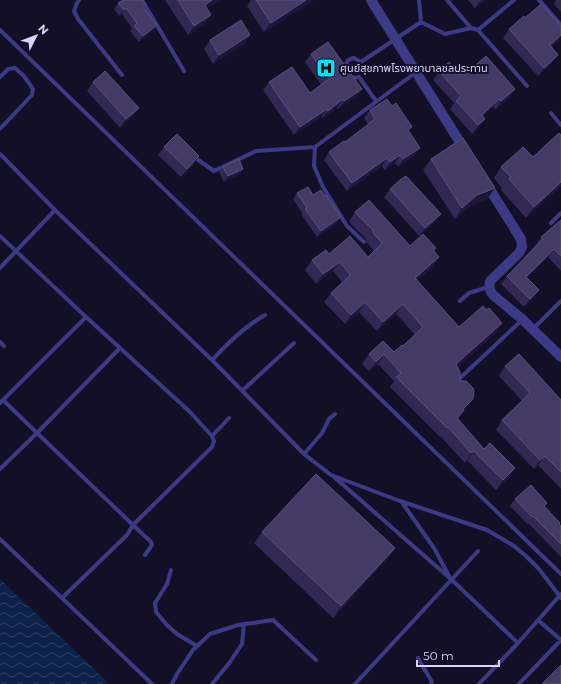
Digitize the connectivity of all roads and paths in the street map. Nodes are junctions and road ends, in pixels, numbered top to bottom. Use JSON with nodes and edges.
{"nodes":[{"id":1,"x":79,"y":0,"type":"edge"},
{"id":2,"x":142,"y":0,"type":"edge"},
{"id":3,"x":371,"y":0,"type":"edge"},
{"id":4,"x":419,"y":0,"type":"edge"},
{"id":5,"x":447,"y":0,"type":"edge"},
{"id":6,"x":514,"y":0,"type":"edge"},
{"id":7,"x":539,"y":0,"type":"edge"},
{"id":8,"x":421,"y":22,"type":"junction"},
{"id":9,"x":561,"y":25,"type":"edge"},
{"id":10,"x":471,"y":28,"type":"junction"},
{"id":11,"x":0,"y":30,"type":"edge"},
{"id":12,"x":478,"y":30,"type":"junction"},
{"id":13,"x":396,"y":39,"type":"junction"},
{"id":14,"x":184,"y":71,"type":"dead end"},
{"id":15,"x":416,"y":72,"type":"junction"},
{"id":16,"x":122,"y":75,"type":"dead end"},
{"id":17,"x":0,"y":77,"type":"edge"},
{"id":18,"x":527,"y":86,"type":"dead end"},
{"id":19,"x":376,"y":101,"type":"junction"},
{"id":20,"x":551,"y":113,"type":"dead end"},
{"id":21,"x":561,"y":125,"type":"edge"},
{"id":22,"x":0,"y":129,"type":"edge"},
{"id":23,"x":315,"y":147,"type":"junction"},
{"id":24,"x":192,"y":155,"type":"edge"},
{"id":25,"x":1,"y":156,"type":"edge"},
{"id":26,"x":471,"y":159,"type":"edge"},
{"id":27,"x":479,"y":172,"type":"edge"},
{"id":28,"x":55,"y":210,"type":"junction"},
{"id":29,"x":561,"y":213,"type":"edge"},
{"id":30,"x":550,"y":223,"type":"dead end"},
{"id":31,"x":0,"y":236,"type":"edge"},
{"id":32,"x":364,"y":242,"type":"dead end"},
{"id":33,"x":17,"y":251,"type":"junction"},
{"id":34,"x":0,"y":268,"type":"edge"},
{"id":35,"x":489,"y":287,"type":"junction"},
{"id":36,"x":460,"y":301,"type":"dead end"},
{"id":37,"x":561,"y":301,"type":"edge"},
{"id":38,"x":265,"y":315,"type":"dead end"},
{"id":39,"x":86,"y":317,"type":"junction"},
{"id":40,"x":522,"y":320,"type":"junction"},
{"id":41,"x":533,"y":330,"type":"junction"},
{"id":42,"x":0,"y":342,"type":"edge"},
{"id":43,"x":294,"y":343,"type":"dead end"},
{"id":44,"x":4,"y":346,"type":"dead end"},
{"id":45,"x":120,"y":348,"type":"junction"},
{"id":46,"x":561,"y":358,"type":"edge"},
{"id":47,"x":212,"y":360,"type":"junction"},
{"id":48,"x":458,"y":380,"type":"edge"},
{"id":49,"x":243,"y":390,"type":"junction"},
{"id":50,"x":1,"y":401,"type":"edge"},
{"id":51,"x":335,"y":414,"type":"dead end"},
{"id":52,"x":229,"y":418,"type":"dead end"},
{"id":53,"x":37,"y":433,"type":"junction"},
{"id":54,"x":212,"y":436,"type":"junction"},
{"id":55,"x":304,"y":454,"type":"junction"},
{"id":56,"x":0,"y":469,"type":"edge"},
{"id":57,"x":331,"y":475,"type":"junction"},
{"id":58,"x":400,"y":500,"type":"junction"},
{"id":59,"x":133,"y":525,"type":"junction"},
{"id":60,"x":0,"y":539,"type":"edge"},
{"id":61,"x":478,"y":551,"type":"dead end"},
{"id":62,"x":145,"y":555,"type":"dead end"},
{"id":63,"x":171,"y":570,"type":"dead end"},
{"id":64,"x":561,"y":574,"type":"edge"},
{"id":65,"x":452,"y":580,"type":"junction"},
{"id":66,"x":561,"y":596,"type":"edge"},
{"id":67,"x":62,"y":598,"type":"junction"},
{"id":68,"x":538,"y":620,"type":"junction"},
{"id":69,"x":244,"y":624,"type":"junction"},
{"id":70,"x":561,"y":640,"type":"edge"},
{"id":71,"x":518,"y":643,"type":"junction"},
{"id":72,"x":197,"y":646,"type":"junction"},
{"id":73,"x":418,"y":658,"type":"dead end"},
{"id":74,"x":316,"y":660,"type":"dead end"},
{"id":75,"x":152,"y":684,"type":"edge"},
{"id":76,"x":172,"y":684,"type":"edge"},
{"id":77,"x":212,"y":684,"type":"edge"},
{"id":78,"x":355,"y":684,"type":"edge"},
{"id":79,"x":431,"y":684,"type":"edge"},
{"id":80,"x":479,"y":684,"type":"edge"},
{"id":81,"x":519,"y":684,"type":"edge"}],
"edges":[{"from":1,"to":16,"type":"lane"},
{"from":2,"to":14,"type":"lane"},
{"from":3,"to":13,"type":"street"},
{"from":4,"to":8,"type":"lane"},
{"from":5,"to":10,"type":"lane"},
{"from":6,"to":12,"type":"lane"},
{"from":7,"to":9,"type":"lane"},
{"from":8,"to":10,"type":"lane"},
{"from":8,"to":13,"type":"lane"},
{"from":10,"to":12,"type":"lane"},
{"from":11,"to":64,"type":"lane"},
{"from":12,"to":18,"type":"lane"},
{"from":13,"to":15,"type":"street"},
{"from":13,"to":19,"type":"lane"},
{"from":15,"to":19,"type":"lane"},
{"from":15,"to":26,"type":"street"},
{"from":17,"to":22,"type":"lane"},
{"from":19,"to":23,"type":"lane"},
{"from":20,"to":21,"type":"lane"},
{"from":23,"to":24,"type":"lane"},
{"from":23,"to":32,"type":"lane"},
{"from":25,"to":28,"type":"lane"},
{"from":27,"to":35,"type":"street"},
{"from":28,"to":33,"type":"lane"},
{"from":28,"to":47,"type":"lane"},
{"from":29,"to":30,"type":"lane"},
{"from":31,"to":33,"type":"lane"},
{"from":33,"to":34,"type":"lane"},
{"from":33,"to":39,"type":"lane"},
{"from":35,"to":36,"type":"lane"},
{"from":35,"to":40,"type":"street"},
{"from":37,"to":41,"type":"lane"},
{"from":38,"to":47,"type":"lane"},
{"from":39,"to":45,"type":"lane"},
{"from":39,"to":50,"type":"lane"},
{"from":40,"to":41,"type":"street"},
{"from":40,"to":48,"type":"lane"},
{"from":41,"to":46,"type":"street"},
{"from":42,"to":44,"type":"lane"},
{"from":43,"to":49,"type":"lane"},
{"from":45,"to":53,"type":"lane"},
{"from":45,"to":54,"type":"lane"},
{"from":47,"to":49,"type":"lane"},
{"from":49,"to":55,"type":"lane"},
{"from":50,"to":53,"type":"lane"},
{"from":51,"to":55,"type":"lane"},
{"from":52,"to":54,"type":"lane"},
{"from":53,"to":56,"type":"lane"},
{"from":53,"to":59,"type":"lane"},
{"from":54,"to":59,"type":"lane"},
{"from":55,"to":57,"type":"lane"},
{"from":57,"to":58,"type":"lane"},
{"from":57,"to":65,"type":"lane"},
{"from":58,"to":65,"type":"lane"},
{"from":58,"to":66,"type":"lane"},
{"from":59,"to":62,"type":"lane"},
{"from":59,"to":67,"type":"lane"},
{"from":60,"to":67,"type":"lane"},
{"from":61,"to":65,"type":"lane"},
{"from":63,"to":72,"type":"lane"},
{"from":65,"to":71,"type":"lane"},
{"from":65,"to":78,"type":"lane"},
{"from":66,"to":68,"type":"lane"},
{"from":67,"to":75,"type":"lane"},
{"from":68,"to":70,"type":"lane"},
{"from":68,"to":71,"type":"lane"},
{"from":69,"to":72,"type":"lane"},
{"from":69,"to":74,"type":"lane"},
{"from":69,"to":77,"type":"lane"},
{"from":70,"to":81,"type":"lane"},
{"from":71,"to":80,"type":"lane"},
{"from":72,"to":76,"type":"lane"},
{"from":73,"to":79,"type":"lane"}]}
